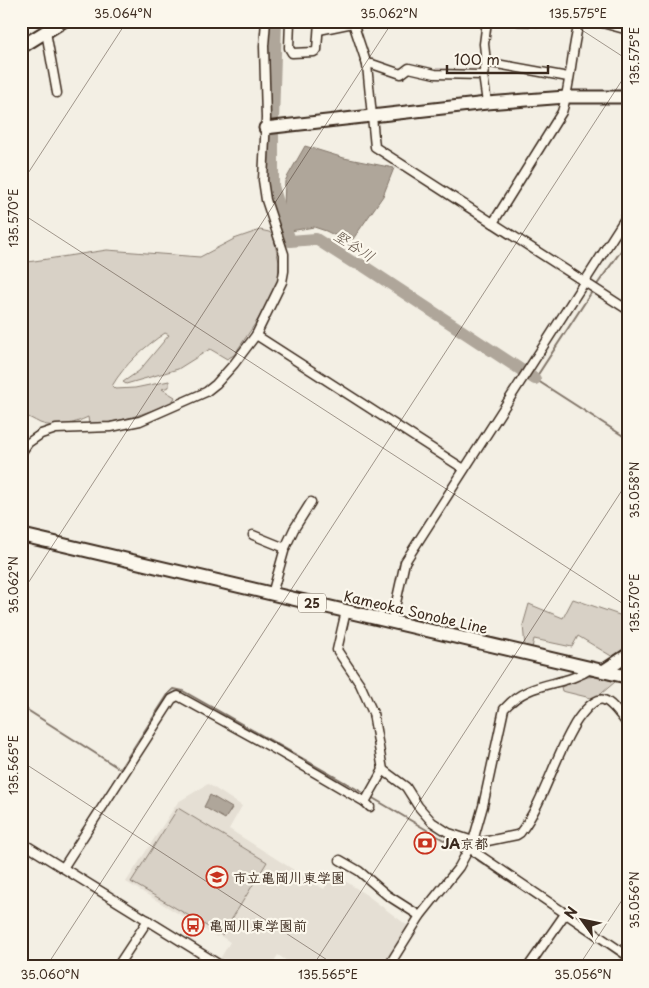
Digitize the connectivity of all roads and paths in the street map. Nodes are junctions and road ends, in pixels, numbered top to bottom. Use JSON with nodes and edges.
{"nodes":[{"id":1,"x":62,"y":21,"type":"edge"},
{"id":2,"x":266,"y":21,"type":"edge"},
{"id":3,"x":290,"y":21,"type":"edge"},
{"id":4,"x":488,"y":21,"type":"edge"},
{"id":5,"x":518,"y":21,"type":"edge"},
{"id":6,"x":594,"y":21,"type":"edge"},
{"id":7,"x":354,"y":22,"type":"edge"},
{"id":8,"x":549,"y":22,"type":"edge"},
{"id":9,"x":582,"y":22,"type":"edge"},
{"id":10,"x":319,"y":25,"type":"edge"},
{"id":11,"x":623,"y":26,"type":"edge"},
{"id":12,"x":46,"y":32,"type":"junction"},
{"id":13,"x":21,"y":47,"type":"edge"},
{"id":14,"x":486,"y":62,"type":"junction"},
{"id":15,"x":367,"y":65,"type":"junction"},
{"id":16,"x":483,"y":75,"type":"junction"},
{"id":17,"x":568,"y":77,"type":"junction"},
{"id":18,"x":57,"y":94,"type":"dead end"},
{"id":19,"x":566,"y":97,"type":"junction"},
{"id":20,"x":628,"y":97,"type":"edge"},
{"id":21,"x":487,"y":103,"type":"junction"},
{"id":22,"x":372,"y":116,"type":"junction"},
{"id":23,"x":265,"y":128,"type":"junction"},
{"id":24,"x":628,"y":214,"type":"edge"},
{"id":25,"x":493,"y":224,"type":"junction"},
{"id":26,"x":584,"y":282,"type":"junction"},
{"id":27,"x":628,"y":310,"type":"edge"},
{"id":28,"x":256,"y":335,"type":"junction"},
{"id":29,"x":21,"y":453,"type":"edge"},
{"id":30,"x":464,"y":469,"type":"junction"},
{"id":31,"x":311,"y":502,"type":"dead end"},
{"id":32,"x":21,"y":535,"type":"edge"},
{"id":33,"x":253,"y":535,"type":"dead end"},
{"id":34,"x":285,"y":548,"type":"junction"},
{"id":35,"x":272,"y":594,"type":"junction"},
{"id":36,"x":346,"y":611,"type":"junction"},
{"id":37,"x":392,"y":621,"type":"junction"},
{"id":38,"x":628,"y":655,"type":"edge"},
{"id":39,"x":598,"y":670,"type":"junction"},
{"id":40,"x":628,"y":677,"type":"edge"},
{"id":41,"x":628,"y":725,"type":"edge"},
{"id":42,"x":383,"y":770,"type":"junction"},
{"id":43,"x":21,"y":842,"type":"edge"},
{"id":44,"x":471,"y":845,"type":"junction"},
{"id":45,"x":340,"y":860,"type":"dead end"},
{"id":46,"x":63,"y":868,"type":"junction"},
{"id":47,"x":420,"y":916,"type":"junction"},
{"id":48,"x":564,"y":916,"type":"junction"},
{"id":49,"x":148,"y":920,"type":"junction"},
{"id":50,"x":628,"y":956,"type":"edge"},
{"id":51,"x":118,"y":967,"type":"edge"},
{"id":52,"x":223,"y":967,"type":"edge"},
{"id":53,"x":388,"y":967,"type":"edge"},
{"id":54,"x":528,"y":967,"type":"edge"}],
"edges":[{"from":1,"to":12,"type":"main road"},
{"from":2,"to":23,"type":"street"},
{"from":3,"to":10,"type":"street"},
{"from":4,"to":14,"type":"street"},
{"from":5,"to":8,"type":"street"},
{"from":6,"to":11,"type":"street"},
{"from":7,"to":10,"type":"street"},
{"from":7,"to":15,"type":"street"},
{"from":8,"to":9,"type":"street"},
{"from":9,"to":17,"type":"street"},
{"from":12,"to":13,"type":"main road"},
{"from":12,"to":18,"type":"street"},
{"from":14,"to":16,"type":"street"},
{"from":14,"to":17,"type":"street"},
{"from":15,"to":16,"type":"street"},
{"from":15,"to":22,"type":"street"},
{"from":16,"to":21,"type":"street"},
{"from":17,"to":19,"type":"street"},
{"from":19,"to":20,"type":"street"},
{"from":19,"to":21,"type":"street"},
{"from":19,"to":25,"type":"street"},
{"from":21,"to":22,"type":"street"},
{"from":22,"to":23,"type":"street"},
{"from":22,"to":25,"type":"street"},
{"from":23,"to":28,"type":"street"},
{"from":24,"to":26,"type":"street"},
{"from":25,"to":26,"type":"street"},
{"from":26,"to":27,"type":"street"},
{"from":26,"to":30,"type":"street"},
{"from":28,"to":29,"type":"street"},
{"from":28,"to":30,"type":"street"},
{"from":30,"to":37,"type":"street"},
{"from":31,"to":34,"type":"street"},
{"from":32,"to":35,"type":"main road","name":"Kameoka Sonobe Line","number":"25"},
{"from":33,"to":34,"type":"street"},
{"from":34,"to":35,"type":"street"},
{"from":35,"to":36,"type":"main road","name":"Kameoka Sonobe Line","number":"25"},
{"from":36,"to":37,"type":"main road","name":"Kameoka Sonobe Line","number":"25"},
{"from":36,"to":42,"type":"street"},
{"from":37,"to":39,"type":"main road","name":"Kameoka Sonobe Line","number":"25"},
{"from":38,"to":39,"type":"main road"},
{"from":39,"to":40,"type":"main road","name":"Kameoka Sonobe Line","number":"25"},
{"from":39,"to":44,"type":"street"},
{"from":41,"to":44,"type":"street"},
{"from":42,"to":44,"type":"street"},
{"from":42,"to":46,"type":"street"},
{"from":43,"to":46,"type":"street"},
{"from":44,"to":47,"type":"street"},
{"from":44,"to":48,"type":"street"},
{"from":45,"to":47,"type":"street"},
{"from":46,"to":49,"type":"street"},
{"from":47,"to":53,"type":"street"},
{"from":48,"to":50,"type":"street"},
{"from":48,"to":54,"type":"street"},
{"from":49,"to":51,"type":"street"},
{"from":49,"to":52,"type":"street"}]}
